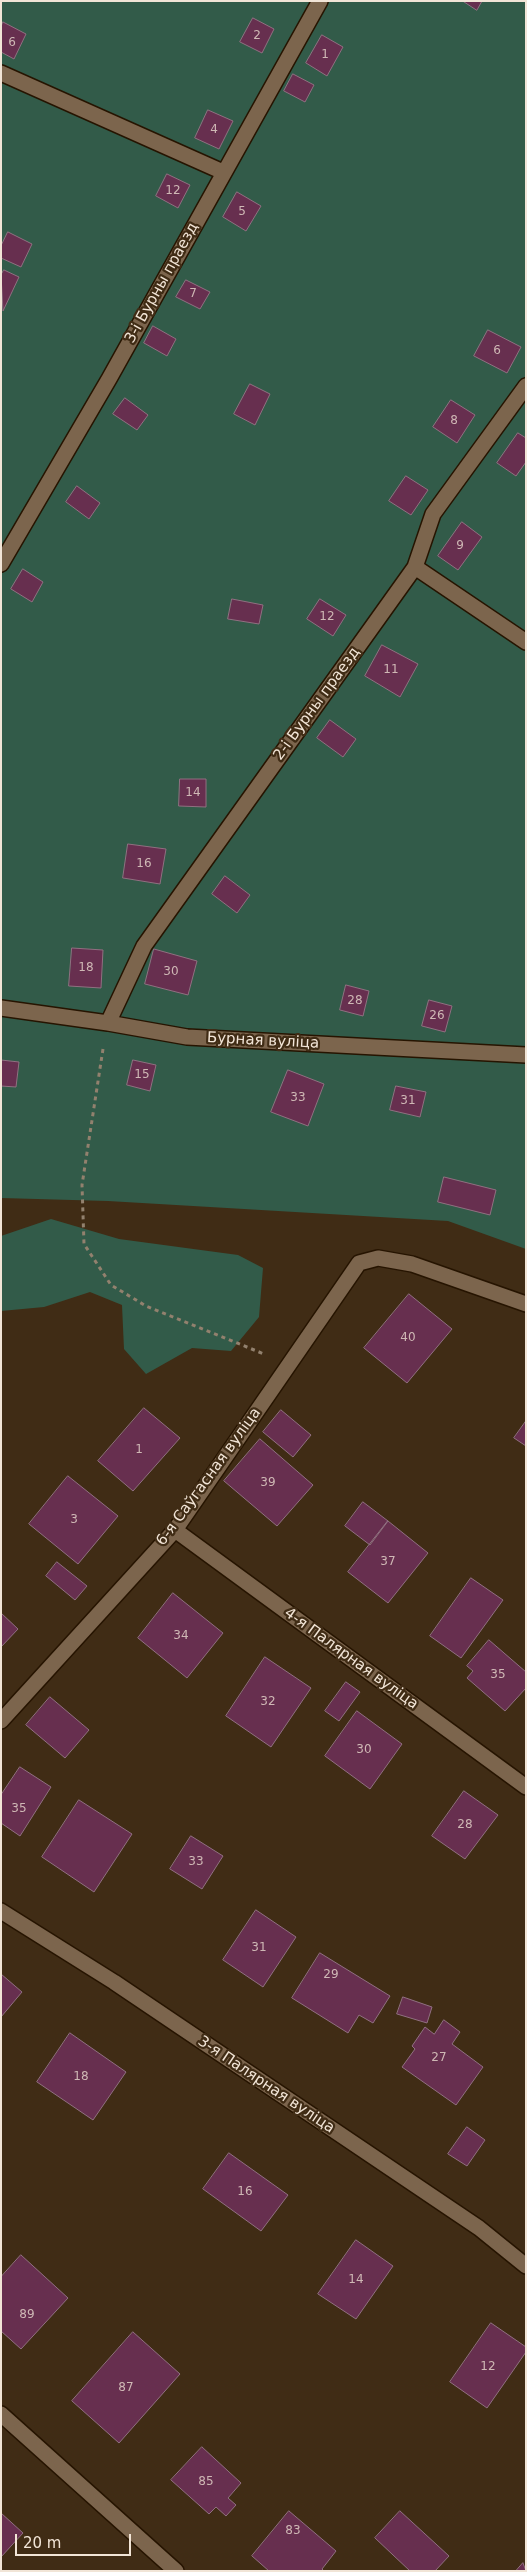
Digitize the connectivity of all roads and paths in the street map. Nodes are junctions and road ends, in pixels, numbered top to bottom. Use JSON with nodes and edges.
{"nodes":[{"id":1,"x":320,"y":1,"type":"edge"},
{"id":2,"x":1,"y":73,"type":"edge"},
{"id":3,"x":223,"y":172,"type":"junction"},
{"id":4,"x":526,"y":386,"type":"edge"},
{"id":5,"x":1,"y":564,"type":"edge"},
{"id":6,"x":415,"y":567,"type":"junction"},
{"id":7,"x":526,"y":642,"type":"edge"},
{"id":8,"x":1,"y":1008,"type":"edge"},
{"id":9,"x":108,"y":1023,"type":"junction"},
{"id":10,"x":526,"y":1055,"type":"edge"},
{"id":11,"x":526,"y":1304,"type":"edge"},
{"id":12,"x":265,"y":1354,"type":"dead end"},
{"id":13,"x":175,"y":1530,"type":"junction"},
{"id":14,"x":1,"y":1721,"type":"edge"},
{"id":15,"x":526,"y":1787,"type":"edge"},
{"id":16,"x":1,"y":1911,"type":"edge"},
{"id":17,"x":526,"y":2266,"type":"edge"},
{"id":18,"x":1,"y":2414,"type":"edge"},
{"id":19,"x":176,"y":2571,"type":"edge"}],
"edges":[{"from":1,"to":3,"type":"street","name":"3-і Бурны праезд"},
{"from":2,"to":3,"type":"street"},
{"from":3,"to":5,"type":"street","name":"3-і Бурны праезд"},
{"from":4,"to":6,"type":"street","name":"2-і Бурны праезд"},
{"from":6,"to":7,"type":"street"},
{"from":6,"to":9,"type":"street","name":"2-і Бурны праезд"},
{"from":8,"to":9,"type":"street","name":"Бурная вуліца"},
{"from":9,"to":10,"type":"street","name":"Бурная вуліца"},
{"from":9,"to":12,"type":"path"},
{"from":11,"to":13,"type":"street","name":"6-я Саўгасная вуліца"},
{"from":13,"to":14,"type":"street","name":"6-я Саўгасная вуліца"},
{"from":13,"to":15,"type":"street","name":"4-я Палярная вуліца"},
{"from":16,"to":17,"type":"street","name":"3-я Палярная вуліца"},
{"from":18,"to":19,"type":"street"}]}
